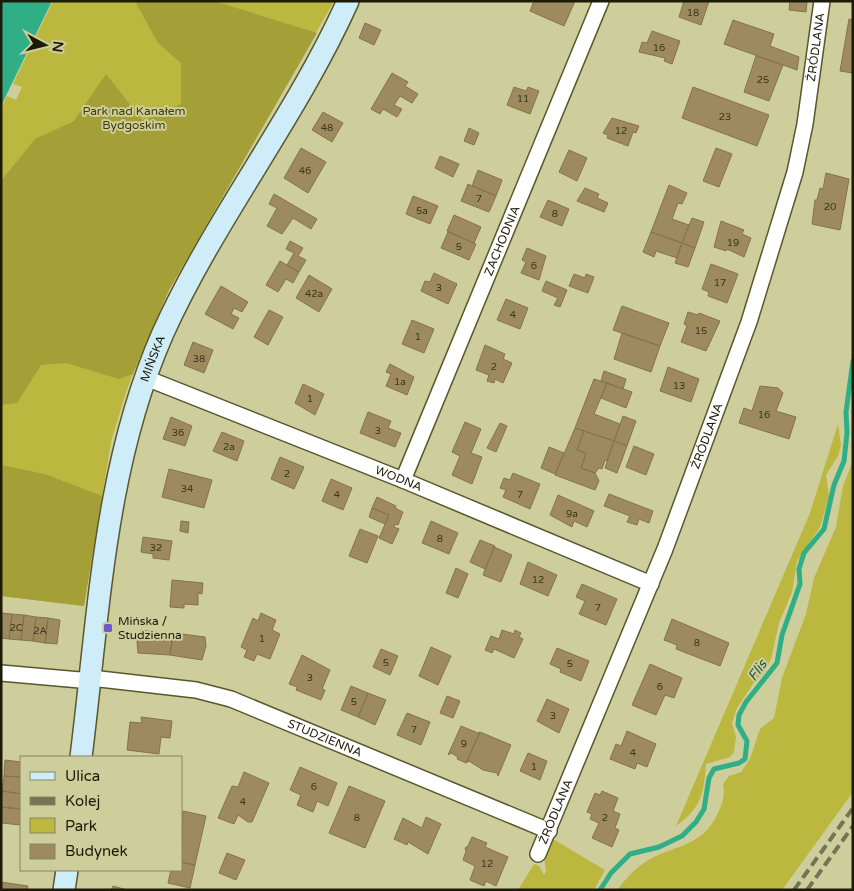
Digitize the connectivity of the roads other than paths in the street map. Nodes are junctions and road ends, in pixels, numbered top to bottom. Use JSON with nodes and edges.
{"nodes":[{"id":1,"x":348,"y":1,"type":"edge"},
{"id":2,"x":602,"y":1,"type":"edge"},
{"id":3,"x":822,"y":1,"type":"edge"},
{"id":4,"x":146,"y":378,"type":"junction"},
{"id":5,"x":403,"y":480,"type":"junction"},
{"id":6,"x":651,"y":584,"type":"junction"},
{"id":7,"x":1,"y":673,"type":"edge"},
{"id":8,"x":91,"y":678,"type":"junction"},
{"id":9,"x":81,"y":756,"type":"edge"},
{"id":10,"x":548,"y":831,"type":"junction"},
{"id":11,"x":538,"y":854,"type":"dead end"},
{"id":12,"x":67,"y":871,"type":"edge"},
{"id":13,"x":64,"y":890,"type":"edge"}],
"edges":[{"from":1,"to":4,"type":"street","name":"MIŃSKA"},
{"from":2,"to":5,"type":"street","name":"ZACHODNIA"},
{"from":3,"to":6,"type":"street","name":"ŹRÓDLANA"},
{"from":4,"to":5,"type":"street","name":"WODNA"},
{"from":4,"to":8,"type":"street","name":"MIŃSKA"},
{"from":5,"to":6,"type":"street","name":"WODNA"},
{"from":6,"to":10,"type":"street","name":"ŹRÓDLANA"},
{"from":7,"to":8,"type":"street","name":"STUDZIENNA"},
{"from":8,"to":9,"type":"street","name":"MIŃSKA"},
{"from":8,"to":10,"type":"street","name":"STUDZIENNA"},
{"from":10,"to":11,"type":"street","name":"ŹRÓDLANA"},
{"from":12,"to":13,"type":"street"}]}
